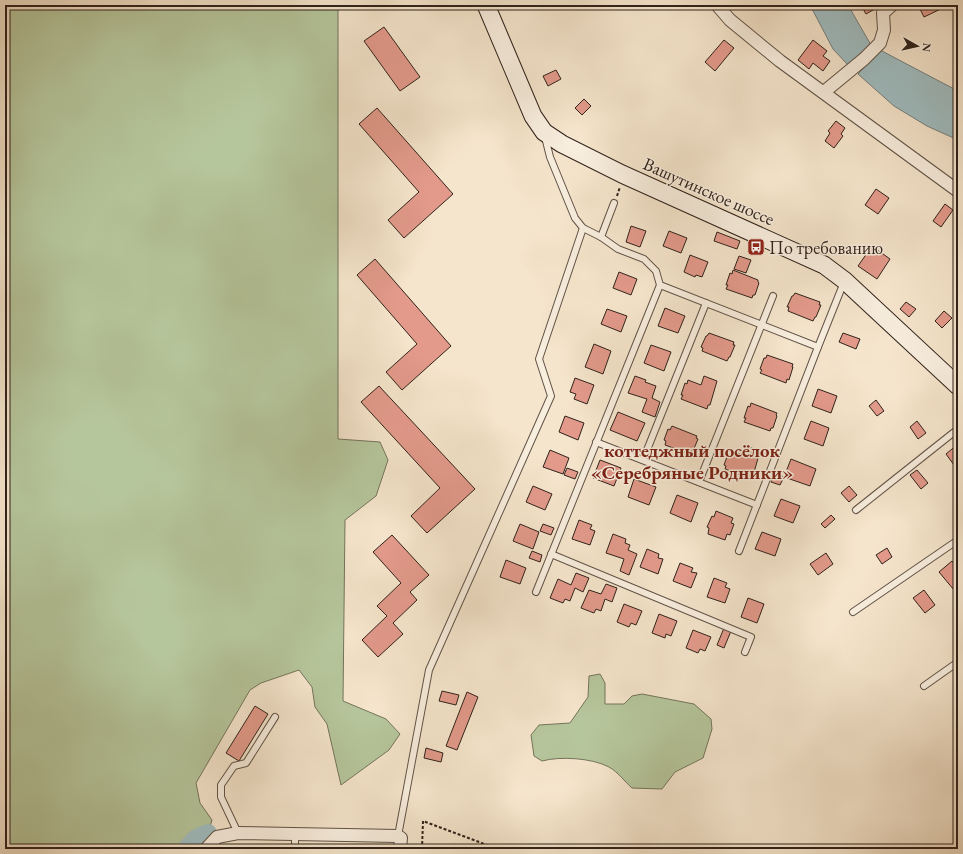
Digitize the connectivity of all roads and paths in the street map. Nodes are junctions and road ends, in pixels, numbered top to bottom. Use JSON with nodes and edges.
{"nodes":[{"id":1,"x":486,"y":5,"type":"edge"},
{"id":2,"x":717,"y":5,"type":"edge"},
{"id":3,"x":892,"y":5,"type":"edge"},
{"id":4,"x":824,"y":92,"type":"junction"},
{"id":5,"x":544,"y":132,"type":"junction"},
{"id":6,"x":622,"y":174,"type":"junction"},
{"id":7,"x":958,"y":192,"type":"edge"},
{"id":8,"x":614,"y":203,"type":"joint"},
{"id":9,"x":583,"y":228,"type":"junction"},
{"id":10,"x":601,"y":237,"type":"junction"},
{"id":11,"x":844,"y":280,"type":"junction"},
{"id":12,"x":660,"y":285,"type":"junction"},
{"id":13,"x":773,"y":296,"type":"dead end"},
{"id":14,"x":706,"y":303,"type":"junction"},
{"id":15,"x":761,"y":325,"type":"junction"},
{"id":16,"x":818,"y":347,"type":"junction"},
{"id":17,"x":958,"y":386,"type":"edge"},
{"id":18,"x":958,"y":429,"type":"edge"},
{"id":19,"x":596,"y":442,"type":"junction"},
{"id":20,"x":643,"y":460,"type":"junction"},
{"id":21,"x":699,"y":482,"type":"junction"},
{"id":22,"x":757,"y":505,"type":"junction"},
{"id":23,"x":856,"y":510,"type":"dead end"},
{"id":24,"x":958,"y":540,"type":"edge"},
{"id":25,"x":739,"y":551,"type":"dead end"},
{"id":26,"x":551,"y":554,"type":"junction"},
{"id":27,"x":536,"y":592,"type":"dead end"},
{"id":28,"x":853,"y":612,"type":"dead end"},
{"id":29,"x":745,"y":652,"type":"dead end"},
{"id":30,"x":958,"y":662,"type":"edge"},
{"id":31,"x":924,"y":686,"type":"dead end"},
{"id":32,"x":276,"y":717,"type":"dead end"},
{"id":33,"x":238,"y":833,"type":"junction"},
{"id":34,"x":295,"y":834,"type":"junction"},
{"id":35,"x":398,"y":836,"type":"junction"},
{"id":36,"x":206,"y":849,"type":"edge"},
{"id":37,"x":295,"y":849,"type":"edge"},
{"id":38,"x":400,"y":849,"type":"edge"},
{"id":39,"x":422,"y":849,"type":"edge"},
{"id":40,"x":480,"y":849,"type":"edge"},
{"id":41,"x":496,"y":849,"type":"edge"}],
"edges":[{"from":1,"to":5,"type":"street","name":"Вашутинское шоссе"},
{"from":2,"to":4,"type":"street"},
{"from":3,"to":4,"type":"street"},
{"from":4,"to":7,"type":"street"},
{"from":5,"to":6,"type":"street","name":"Вашутинское шоссе"},
{"from":5,"to":9,"type":"lane"},
{"from":6,"to":8,"type":"path"},
{"from":6,"to":11,"type":"street","name":"Вашутинское шоссе"},
{"from":8,"to":10,"type":"lane"},
{"from":9,"to":10,"type":"lane"},
{"from":9,"to":35,"type":"lane"},
{"from":10,"to":12,"type":"lane"},
{"from":11,"to":16,"type":"lane"},
{"from":11,"to":17,"type":"street","name":"Вашутинское шоссе"},
{"from":12,"to":14,"type":"lane"},
{"from":12,"to":19,"type":"lane"},
{"from":13,"to":15,"type":"lane"},
{"from":14,"to":15,"type":"lane"},
{"from":14,"to":20,"type":"lane"},
{"from":15,"to":16,"type":"lane"},
{"from":15,"to":21,"type":"lane"},
{"from":16,"to":22,"type":"lane"},
{"from":18,"to":23,"type":"lane"},
{"from":19,"to":20,"type":"lane"},
{"from":19,"to":26,"type":"lane"},
{"from":20,"to":21,"type":"lane"},
{"from":21,"to":22,"type":"lane"},
{"from":22,"to":25,"type":"lane"},
{"from":24,"to":28,"type":"lane"},
{"from":26,"to":27,"type":"lane"},
{"from":26,"to":29,"type":"lane"},
{"from":30,"to":31,"type":"lane"},
{"from":32,"to":33,"type":"lane"},
{"from":33,"to":34,"type":"street"},
{"from":33,"to":36,"type":"street"},
{"from":34,"to":35,"type":"street"},
{"from":34,"to":37,"type":"lane"},
{"from":35,"to":38,"type":"street"},
{"from":39,"to":41,"type":"path"},
{"from":40,"to":41,"type":"path"}]}
